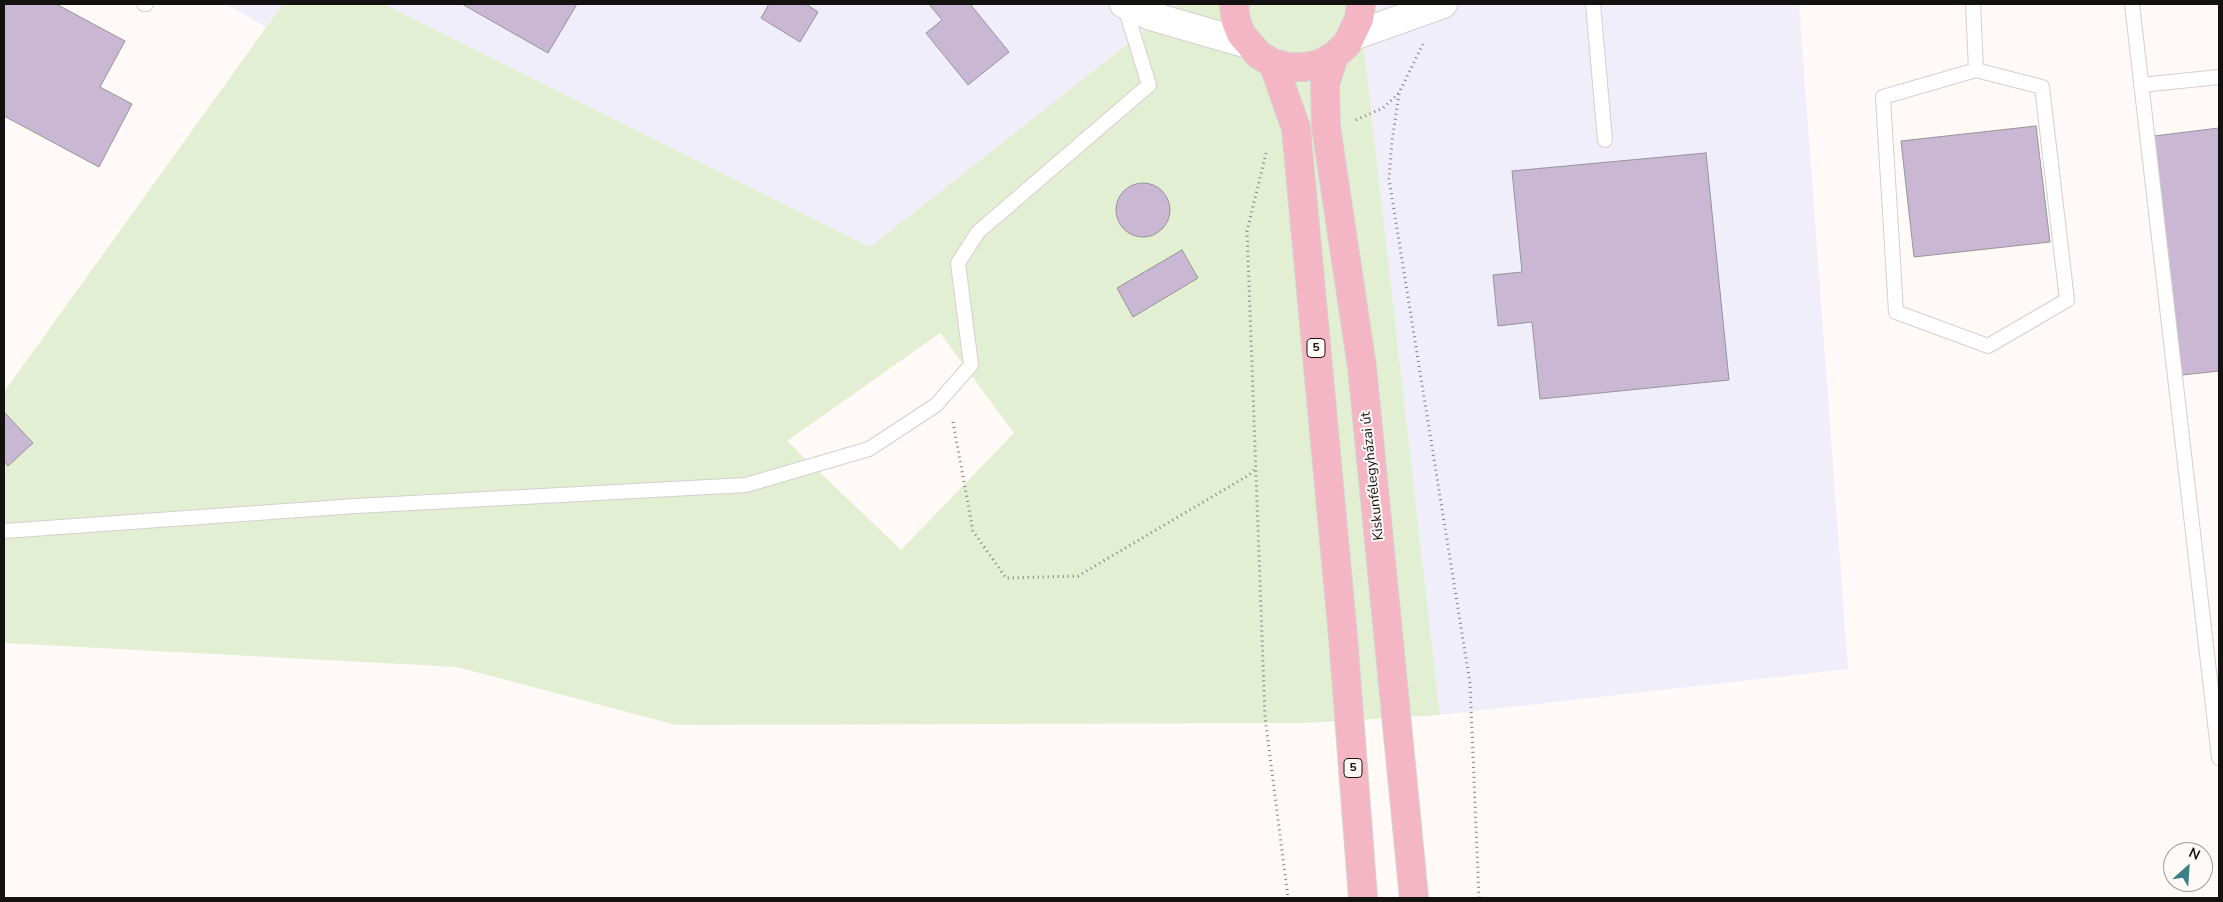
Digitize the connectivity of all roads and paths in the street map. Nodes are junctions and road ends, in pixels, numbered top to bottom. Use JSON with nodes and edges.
{"nodes":[{"id":1,"x":1124,"y":4,"type":"edge"},
{"id":2,"x":1234,"y":4,"type":"edge"},
{"id":3,"x":1361,"y":4,"type":"edge"},
{"id":4,"x":1593,"y":4,"type":"edge"},
{"id":5,"x":1973,"y":4,"type":"edge"},
{"id":6,"x":2132,"y":4,"type":"edge"},
{"id":7,"x":1433,"y":7,"type":"edge"},
{"id":8,"x":1353,"y":36,"type":"junction"},
{"id":9,"x":1248,"y":44,"type":"junction"},
{"id":10,"x":1334,"y":56,"type":"junction"},
{"id":11,"x":1273,"y":62,"type":"junction"},
{"id":12,"x":1976,"y":70,"type":"junction"},
{"id":13,"x":2219,"y":77,"type":"edge"},
{"id":14,"x":2141,"y":85,"type":"junction"},
{"id":15,"x":1399,"y":93,"type":"junction"},
{"id":16,"x":1326,"y":127,"type":"junction"},
{"id":17,"x":1296,"y":128,"type":"junction"},
{"id":18,"x":1605,"y":140,"type":"dead end"},
{"id":19,"x":947,"y":392,"type":"junction"},
{"id":20,"x":1256,"y":468,"type":"junction"},
{"id":21,"x":4,"y":532,"type":"edge"},
{"id":22,"x":2219,"y":758,"type":"edge"},
{"id":23,"x":1288,"y":898,"type":"edge"},
{"id":24,"x":1363,"y":898,"type":"edge"},
{"id":25,"x":1414,"y":898,"type":"edge"},
{"id":26,"x":1479,"y":898,"type":"edge"}],
"edges":[{"from":1,"to":9,"type":"street"},
{"from":1,"to":19,"type":"lane"},
{"from":2,"to":9,"type":"main road"},
{"from":3,"to":8,"type":"main road"},
{"from":4,"to":18,"type":"lane"},
{"from":5,"to":12,"type":"lane"},
{"from":6,"to":14,"type":"lane"},
{"from":7,"to":8,"type":"street"},
{"from":7,"to":15,"type":"path"},
{"from":8,"to":10,"type":"main road"},
{"from":9,"to":11,"type":"main road"},
{"from":10,"to":11,"type":"main road"},
{"from":10,"to":16,"type":"main road","name":"Kiskunfélegyházai út"},
{"from":11,"to":17,"type":"main road","number":"5"},
{"from":12,"to":12,"type":"lane"},
{"from":13,"to":14,"type":"lane"},
{"from":14,"to":22,"type":"lane"},
{"from":15,"to":16,"type":"path"},
{"from":15,"to":26,"type":"path"},
{"from":16,"to":25,"type":"main road","name":"Kiskunfélegyházai út"},
{"from":17,"to":20,"type":"path"},
{"from":17,"to":24,"type":"main road","number":"5"},
{"from":19,"to":20,"type":"path"},
{"from":19,"to":21,"type":"lane"},
{"from":20,"to":23,"type":"path"}]}
